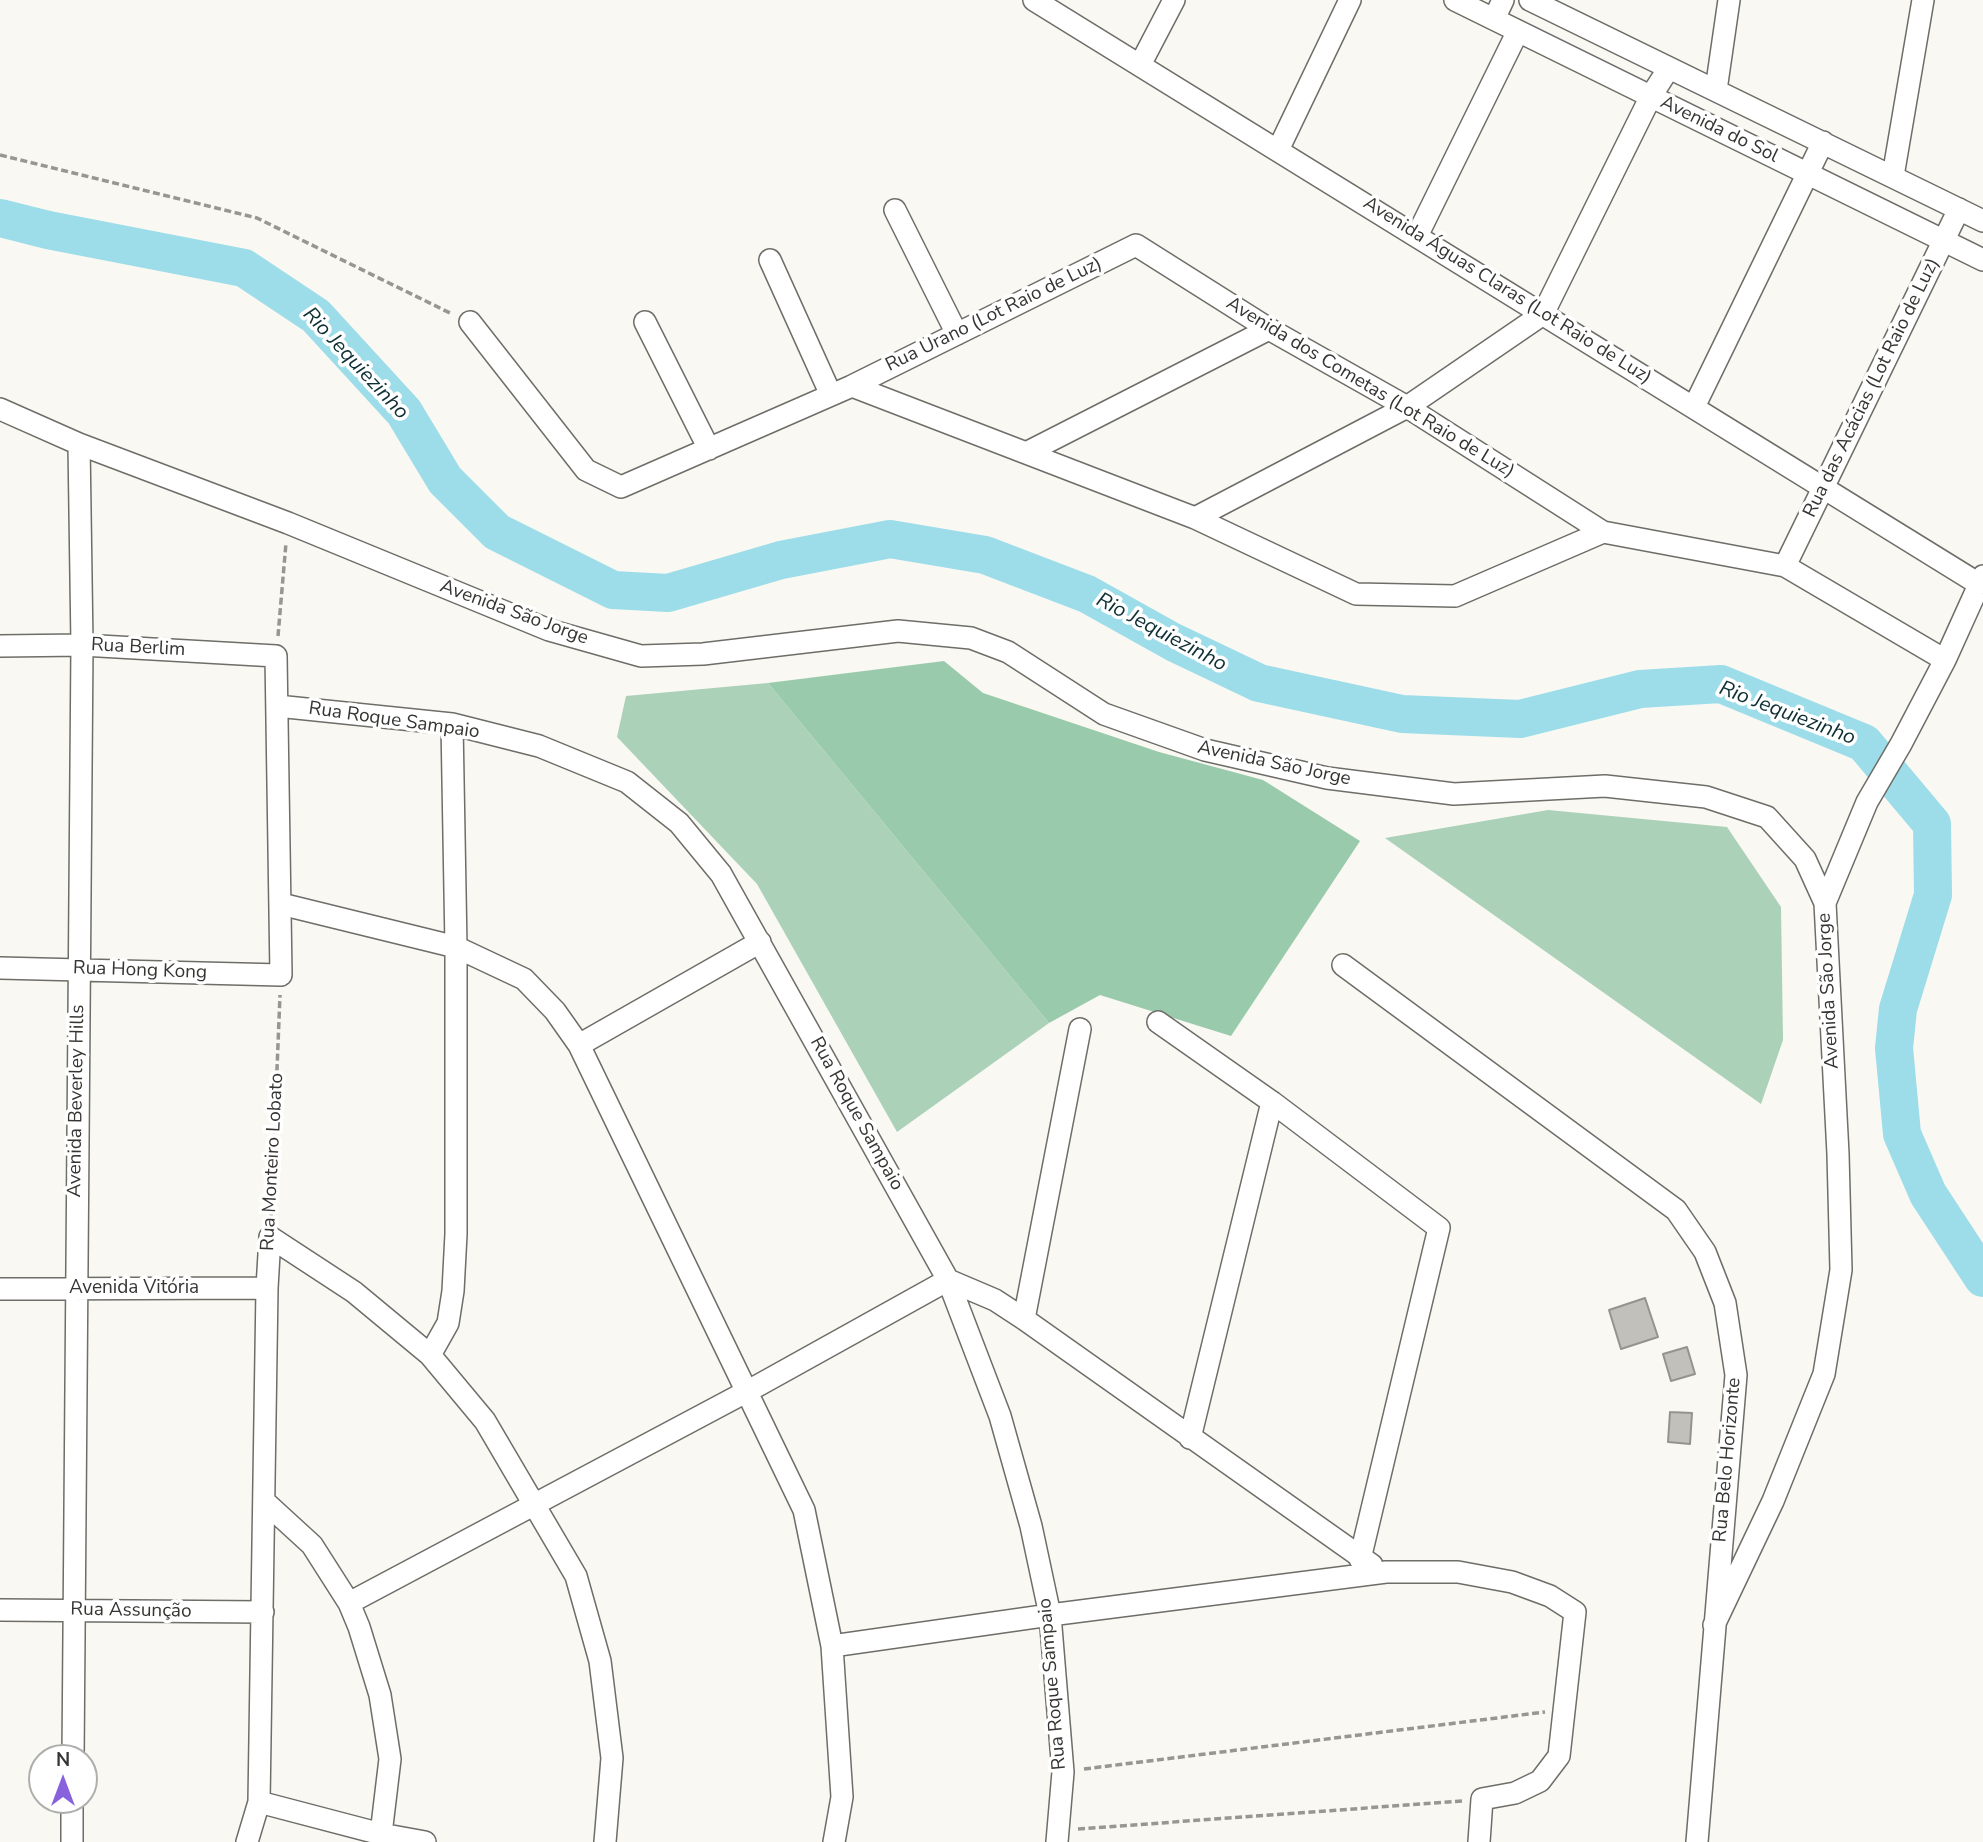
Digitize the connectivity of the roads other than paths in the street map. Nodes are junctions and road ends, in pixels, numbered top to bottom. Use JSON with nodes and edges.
{"nodes":[{"id":1,"x":1034,"y":0,"type":"edge"},
{"id":2,"x":1174,"y":0,"type":"edge"},
{"id":3,"x":1350,"y":0,"type":"edge"},
{"id":4,"x":1455,"y":0,"type":"edge"},
{"id":5,"x":1530,"y":0,"type":"edge"},
{"id":6,"x":1729,"y":0,"type":"edge"},
{"id":7,"x":1923,"y":0,"type":"edge"},
{"id":8,"x":1499,"y":10,"type":"edge"},
{"id":9,"x":1518,"y":31,"type":"junction"},
{"id":10,"x":1140,"y":65,"type":"junction"},
{"id":11,"x":1670,"y":68,"type":"junction"},
{"id":12,"x":1716,"y":90,"type":"junction"},
{"id":13,"x":1651,"y":96,"type":"junction"},
{"id":14,"x":1823,"y":142,"type":"junction"},
{"id":15,"x":1279,"y":150,"type":"junction"},
{"id":16,"x":1808,"y":174,"type":"junction"},
{"id":17,"x":1893,"y":176,"type":"junction"},
{"id":18,"x":1959,"y":209,"type":"junction"},
{"id":19,"x":895,"y":210,"type":"dead end"},
{"id":20,"x":1983,"y":221,"type":"edge"},
{"id":21,"x":1417,"y":236,"type":"junction"},
{"id":22,"x":1944,"y":241,"type":"junction"},
{"id":23,"x":1136,"y":245,"type":"joint"},
{"id":24,"x":770,"y":260,"type":"dead end"},
{"id":25,"x":1983,"y":260,"type":"edge"},
{"id":26,"x":1544,"y":314,"type":"junction"},
{"id":27,"x":470,"y":323,"type":"road end"},
{"id":28,"x":645,"y":323,"type":"dead end"},
{"id":29,"x":1269,"y":329,"type":"junction"},
{"id":30,"x":957,"y":334,"type":"junction"},
{"id":31,"x":852,"y":386,"type":"junction"},
{"id":32,"x":831,"y":395,"type":"junction"},
{"id":33,"x":1407,"y":407,"type":"junction"},
{"id":34,"x":1694,"y":407,"type":"junction"},
{"id":35,"x":0,"y":409,"type":"edge"},
{"id":36,"x":79,"y":444,"type":"junction"},
{"id":37,"x":709,"y":449,"type":"junction"},
{"id":38,"x":1026,"y":453,"type":"junction"},
{"id":39,"x":1824,"y":486,"type":"junction"},
{"id":40,"x":1195,"y":518,"type":"junction"},
{"id":41,"x":1603,"y":532,"type":"junction"},
{"id":42,"x":1785,"y":566,"type":"junction"},
{"id":43,"x":1981,"y":580,"type":"edge"},
{"id":44,"x":82,"y":645,"type":"junction"},
{"id":45,"x":0,"y":646,"type":"edge"},
{"id":46,"x":1945,"y":660,"type":"junction"},
{"id":47,"x":278,"y":705,"type":"junction"},
{"id":48,"x":452,"y":724,"type":"junction"},
{"id":49,"x":1825,"y":903,"type":"junction"},
{"id":50,"x":281,"y":904,"type":"junction"},
{"id":51,"x":760,"y":942,"type":"junction"},
{"id":52,"x":456,"y":947,"type":"junction"},
{"id":53,"x":1343,"y":965,"type":"dead end"},
{"id":54,"x":0,"y":968,"type":"edge"},
{"id":55,"x":79,"y":969,"type":"junction"},
{"id":56,"x":1158,"y":1022,"type":"dead end"},
{"id":57,"x":1080,"y":1029,"type":"dead end"},
{"id":58,"x":579,"y":1045,"type":"junction"},
{"id":59,"x":1272,"y":1102,"type":"junction"},
{"id":60,"x":948,"y":1280,"type":"junction"},
{"id":61,"x":267,"y":1288,"type":"junction"},
{"id":62,"x":0,"y":1289,"type":"edge"},
{"id":63,"x":75,"y":1289,"type":"junction"},
{"id":64,"x":1024,"y":1320,"type":"junction"},
{"id":65,"x":430,"y":1355,"type":"junction"},
{"id":66,"x":748,"y":1390,"type":"junction"},
{"id":67,"x":1190,"y":1438,"type":"junction"},
{"id":68,"x":265,"y":1502,"type":"junction"},
{"id":69,"x":534,"y":1504,"type":"junction"},
{"id":70,"x":1360,"y":1559,"type":"junction"},
{"id":71,"x":1386,"y":1573,"type":"junction"},
{"id":72,"x":349,"y":1603,"type":"junction"},
{"id":73,"x":0,"y":1610,"type":"edge"},
{"id":74,"x":75,"y":1610,"type":"junction"},
{"id":75,"x":263,"y":1612,"type":"junction"},
{"id":76,"x":1050,"y":1615,"type":"junction"},
{"id":77,"x":1714,"y":1625,"type":"junction"},
{"id":78,"x":832,"y":1646,"type":"junction"},
{"id":79,"x":73,"y":1744,"type":"edge"},
{"id":80,"x":259,"y":1802,"type":"junction"},
{"id":81,"x":72,"y":1814,"type":"edge"},
{"id":82,"x":381,"y":1834,"type":"junction"},
{"id":83,"x":1058,"y":1836,"type":"edge"},
{"id":84,"x":72,"y":1842,"type":"edge"},
{"id":85,"x":247,"y":1842,"type":"edge"},
{"id":86,"x":425,"y":1842,"type":"edge"},
{"id":87,"x":605,"y":1842,"type":"edge"},
{"id":88,"x":834,"y":1842,"type":"edge"},
{"id":89,"x":1479,"y":1842,"type":"edge"},
{"id":90,"x":1697,"y":1842,"type":"edge"}],
"edges":[{"from":1,"to":10,"type":"street","name":"Avenida Águas Claras (Lot Raio de Luz)"},
{"from":2,"to":10,"type":"street"},
{"from":3,"to":15,"type":"street"},
{"from":4,"to":8,"type":"street","name":"Avenida do Sol"},
{"from":5,"to":11,"type":"street","name":"Avenida do Sol"},
{"from":6,"to":12,"type":"street"},
{"from":7,"to":17,"type":"street"},
{"from":8,"to":9,"type":"street","name":"Avenida do Sol"},
{"from":9,"to":13,"type":"street","name":"Avenida do Sol"},
{"from":9,"to":21,"type":"street"},
{"from":10,"to":15,"type":"street","name":"Avenida Águas Claras (Lot Raio de Luz)"},
{"from":11,"to":12,"type":"street","name":"Avenida do Sol"},
{"from":11,"to":13,"type":"street"},
{"from":12,"to":14,"type":"street","name":"Avenida do Sol"},
{"from":13,"to":16,"type":"street","name":"Avenida do Sol"},
{"from":13,"to":26,"type":"street"},
{"from":14,"to":16,"type":"street"},
{"from":14,"to":17,"type":"street","name":"Avenida do Sol"},
{"from":15,"to":21,"type":"street","name":"Avenida Águas Claras (Lot Raio de Luz)"},
{"from":16,"to":22,"type":"street","name":"Avenida do Sol"},
{"from":16,"to":34,"type":"street"},
{"from":17,"to":18,"type":"street","name":"Avenida do Sol"},
{"from":18,"to":20,"type":"street","name":"Avenida do Sol"},
{"from":18,"to":22,"type":"street","name":"Rua das Acácias (Lot Raio de Luz)"},
{"from":19,"to":30,"type":"street"},
{"from":21,"to":26,"type":"street","name":"Avenida Águas Claras (Lot Raio de Luz)"},
{"from":22,"to":25,"type":"street","name":"Avenida do Sol"},
{"from":22,"to":39,"type":"street","name":"Rua das Acácias (Lot Raio de Luz)"},
{"from":23,"to":29,"type":"street","name":"Avenida dos Cometas (Lot Raio de Luz)"},
{"from":23,"to":30,"type":"street","name":"Rua Urano (Lot Raio de Luz)"},
{"from":24,"to":32,"type":"street"},
{"from":26,"to":33,"type":"street"},
{"from":26,"to":34,"type":"street","name":"Avenida Águas Claras (Lot Raio de Luz)"},
{"from":27,"to":37,"type":"street","name":"Rua Urano (Lot Raio de Luz)"},
{"from":28,"to":37,"type":"street"},
{"from":29,"to":33,"type":"street","name":"Avenida dos Cometas (Lot Raio de Luz)"},
{"from":29,"to":38,"type":"street"},
{"from":30,"to":31,"type":"street","name":"Rua Urano (Lot Raio de Luz)"},
{"from":31,"to":32,"type":"street","name":"Rua Urano (Lot Raio de Luz)"},
{"from":31,"to":38,"type":"street"},
{"from":32,"to":37,"type":"street","name":"Rua Urano (Lot Raio de Luz)"},
{"from":33,"to":40,"type":"street"},
{"from":33,"to":41,"type":"street","name":"Avenida dos Cometas (Lot Raio de Luz)"},
{"from":34,"to":39,"type":"street","name":"Avenida Águas Claras (Lot Raio de Luz)"},
{"from":35,"to":36,"type":"street","name":"Avenida São Jorge"},
{"from":36,"to":44,"type":"street","name":"Avenida Beverley Hills"},
{"from":36,"to":49,"type":"street","name":"Avenida São Jorge"},
{"from":38,"to":40,"type":"street"},
{"from":39,"to":42,"type":"street","name":"Rua das Acácias (Lot Raio de Luz)"},
{"from":39,"to":43,"type":"street","name":"Avenida Águas Claras (Lot Raio de Luz)"},
{"from":40,"to":41,"type":"street"},
{"from":41,"to":42,"type":"street"},
{"from":42,"to":46,"type":"street"},
{"from":43,"to":46,"type":"street"},
{"from":44,"to":45,"type":"street","name":"Rua Berlim"},
{"from":44,"to":47,"type":"street","name":"Rua Berlim"},
{"from":44,"to":55,"type":"street","name":"Avenida Beverley Hills"},
{"from":46,"to":49,"type":"street"},
{"from":47,"to":48,"type":"street","name":"Rua Roque Sampaio"},
{"from":47,"to":50,"type":"street"},
{"from":48,"to":51,"type":"street","name":"Rua Roque Sampaio"},
{"from":48,"to":52,"type":"street"},
{"from":49,"to":77,"type":"street","name":"Avenida São Jorge"},
{"from":50,"to":52,"type":"street"},
{"from":50,"to":55,"type":"street","name":"Rua Hong Kong"},
{"from":51,"to":58,"type":"street"},
{"from":51,"to":60,"type":"street","name":"Rua Roque Sampaio"},
{"from":52,"to":58,"type":"street"},
{"from":52,"to":65,"type":"street"},
{"from":53,"to":77,"type":"street","name":"Rua Belo Horizonte"},
{"from":54,"to":55,"type":"street","name":"Rua Hong Kong"},
{"from":55,"to":63,"type":"street","name":"Avenida Beverley Hills"},
{"from":56,"to":59,"type":"street"},
{"from":57,"to":64,"type":"street"},
{"from":58,"to":66,"type":"street"},
{"from":59,"to":67,"type":"street"},
{"from":59,"to":70,"type":"street"},
{"from":60,"to":64,"type":"street"},
{"from":60,"to":66,"type":"street"},
{"from":60,"to":76,"type":"street","name":"Rua Roque Sampaio"},
{"from":61,"to":63,"type":"street","name":"Avenida Vitória"},
{"from":61,"to":65,"type":"street","name":"Rua Monteiro Lobato"},
{"from":61,"to":68,"type":"street","name":"Rua Monteiro Lobato"},
{"from":62,"to":63,"type":"street","name":"Avenida Vitória"},
{"from":63,"to":74,"type":"street","name":"Avenida Beverley Hills"},
{"from":64,"to":67,"type":"street"},
{"from":65,"to":69,"type":"street"},
{"from":66,"to":69,"type":"street"},
{"from":66,"to":78,"type":"street"},
{"from":67,"to":70,"type":"street"},
{"from":68,"to":72,"type":"street"},
{"from":68,"to":75,"type":"street","name":"Rua Monteiro Lobato"},
{"from":69,"to":72,"type":"street"},
{"from":69,"to":87,"type":"street"},
{"from":70,"to":71,"type":"street"},
{"from":71,"to":76,"type":"street"},
{"from":71,"to":89,"type":"street"},
{"from":72,"to":82,"type":"street"},
{"from":73,"to":74,"type":"street","name":"Rua Assunção"},
{"from":74,"to":75,"type":"street","name":"Rua Assunção"},
{"from":74,"to":79,"type":"street","name":"Avenida Beverley Hills"},
{"from":75,"to":80,"type":"street","name":"Rua Monteiro Lobato"},
{"from":76,"to":78,"type":"street"},
{"from":76,"to":83,"type":"street","name":"Rua Roque Sampaio"},
{"from":77,"to":90,"type":"street","name":"Rua Belo Horizonte"},
{"from":78,"to":88,"type":"street"},
{"from":80,"to":82,"type":"street"},
{"from":80,"to":85,"type":"street","name":"Rua Monteiro Lobato"},
{"from":81,"to":84,"type":"street"},
{"from":82,"to":86,"type":"street"}]}
